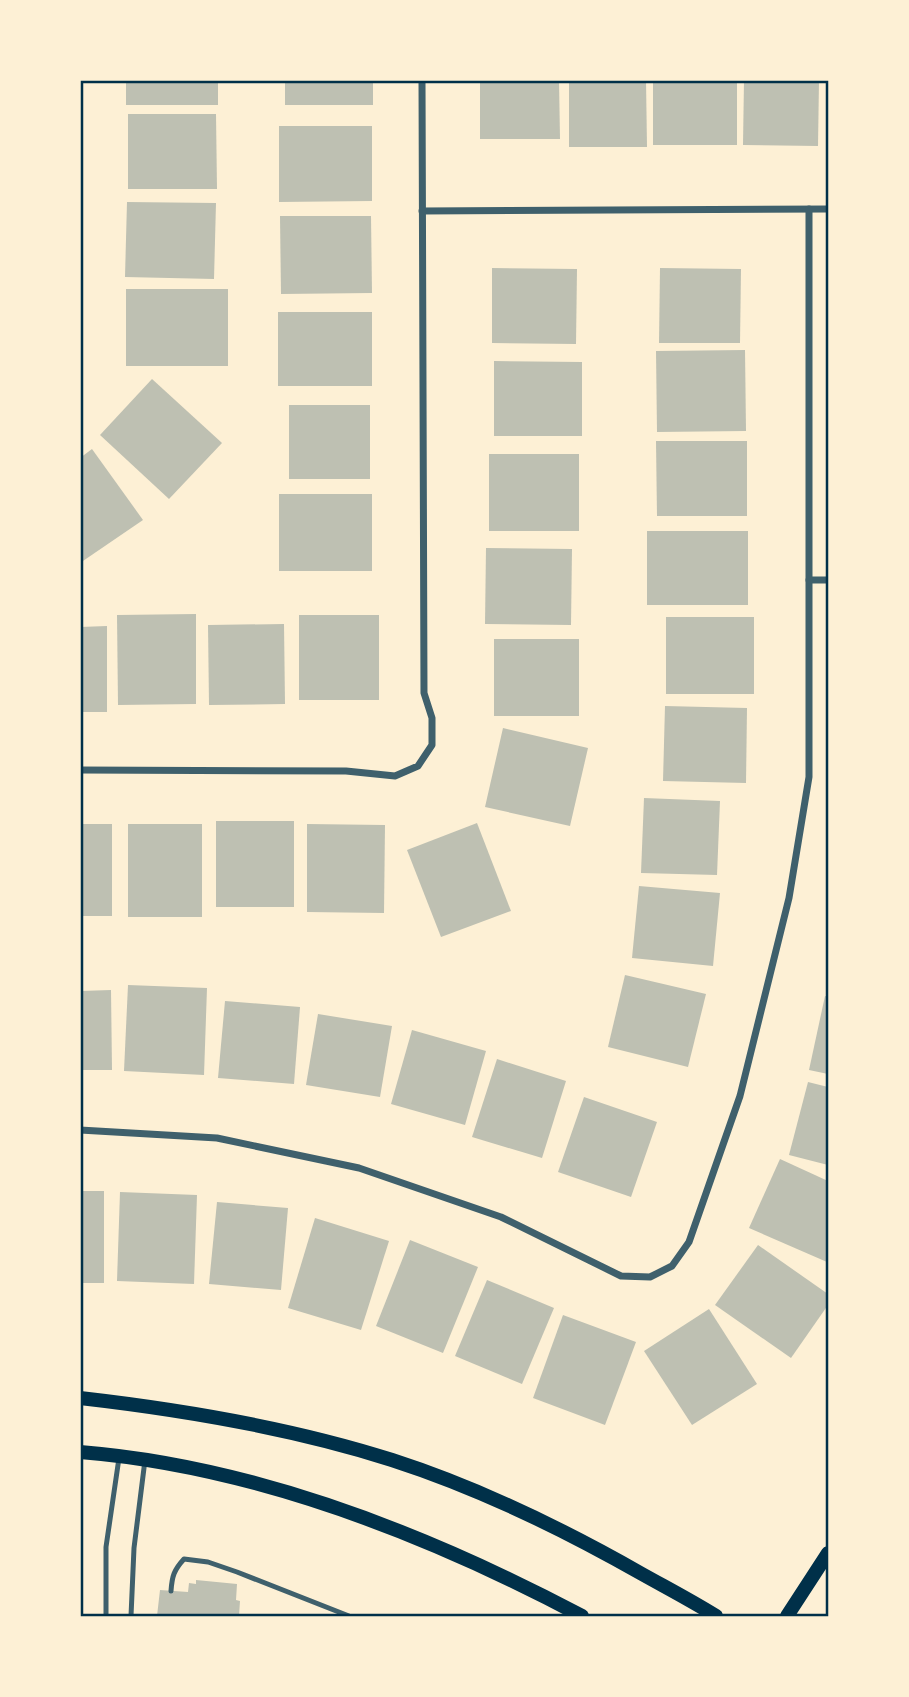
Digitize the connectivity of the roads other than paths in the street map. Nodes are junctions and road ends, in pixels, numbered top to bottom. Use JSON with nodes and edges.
{"nodes":[{"id":1,"x":422,"y":80,"type":"edge"},
{"id":2,"x":809,"y":209,"type":"junction"},
{"id":3,"x":828,"y":209,"type":"edge"},
{"id":4,"x":422,"y":211,"type":"junction"},
{"id":5,"x":809,"y":580,"type":"junction"},
{"id":6,"x":828,"y":580,"type":"edge"},
{"id":7,"x":80,"y":770,"type":"edge"},
{"id":8,"x":80,"y":1130,"type":"edge"},
{"id":9,"x":80,"y":1398,"type":"edge"},
{"id":10,"x":80,"y":1452,"type":"edge"},
{"id":11,"x":120,"y":1455,"type":"junction"},
{"id":12,"x":145,"y":1460,"type":"junction"},
{"id":13,"x":828,"y":1553,"type":"edge"},
{"id":14,"x":171,"y":1591,"type":"dead end"},
{"id":15,"x":106,"y":1616,"type":"edge"},
{"id":16,"x":131,"y":1616,"type":"edge"},
{"id":17,"x":349,"y":1616,"type":"edge"},
{"id":18,"x":582,"y":1616,"type":"edge"},
{"id":19,"x":716,"y":1616,"type":"edge"},
{"id":20,"x":788,"y":1616,"type":"edge"}],
"edges":[{"from":1,"to":4,"type":"street"},
{"from":2,"to":3,"type":"street"},
{"from":2,"to":4,"type":"street"},
{"from":2,"to":5,"type":"street"},
{"from":4,"to":7,"type":"street"},
{"from":5,"to":6,"type":"street"},
{"from":5,"to":8,"type":"street"},
{"from":9,"to":19,"type":"main road"},
{"from":10,"to":11,"type":"main road"},
{"from":11,"to":12,"type":"main road"},
{"from":11,"to":15,"type":"lane"},
{"from":12,"to":16,"type":"lane"},
{"from":12,"to":18,"type":"main road"},
{"from":13,"to":20,"type":"main road"},
{"from":14,"to":17,"type":"lane"}]}
